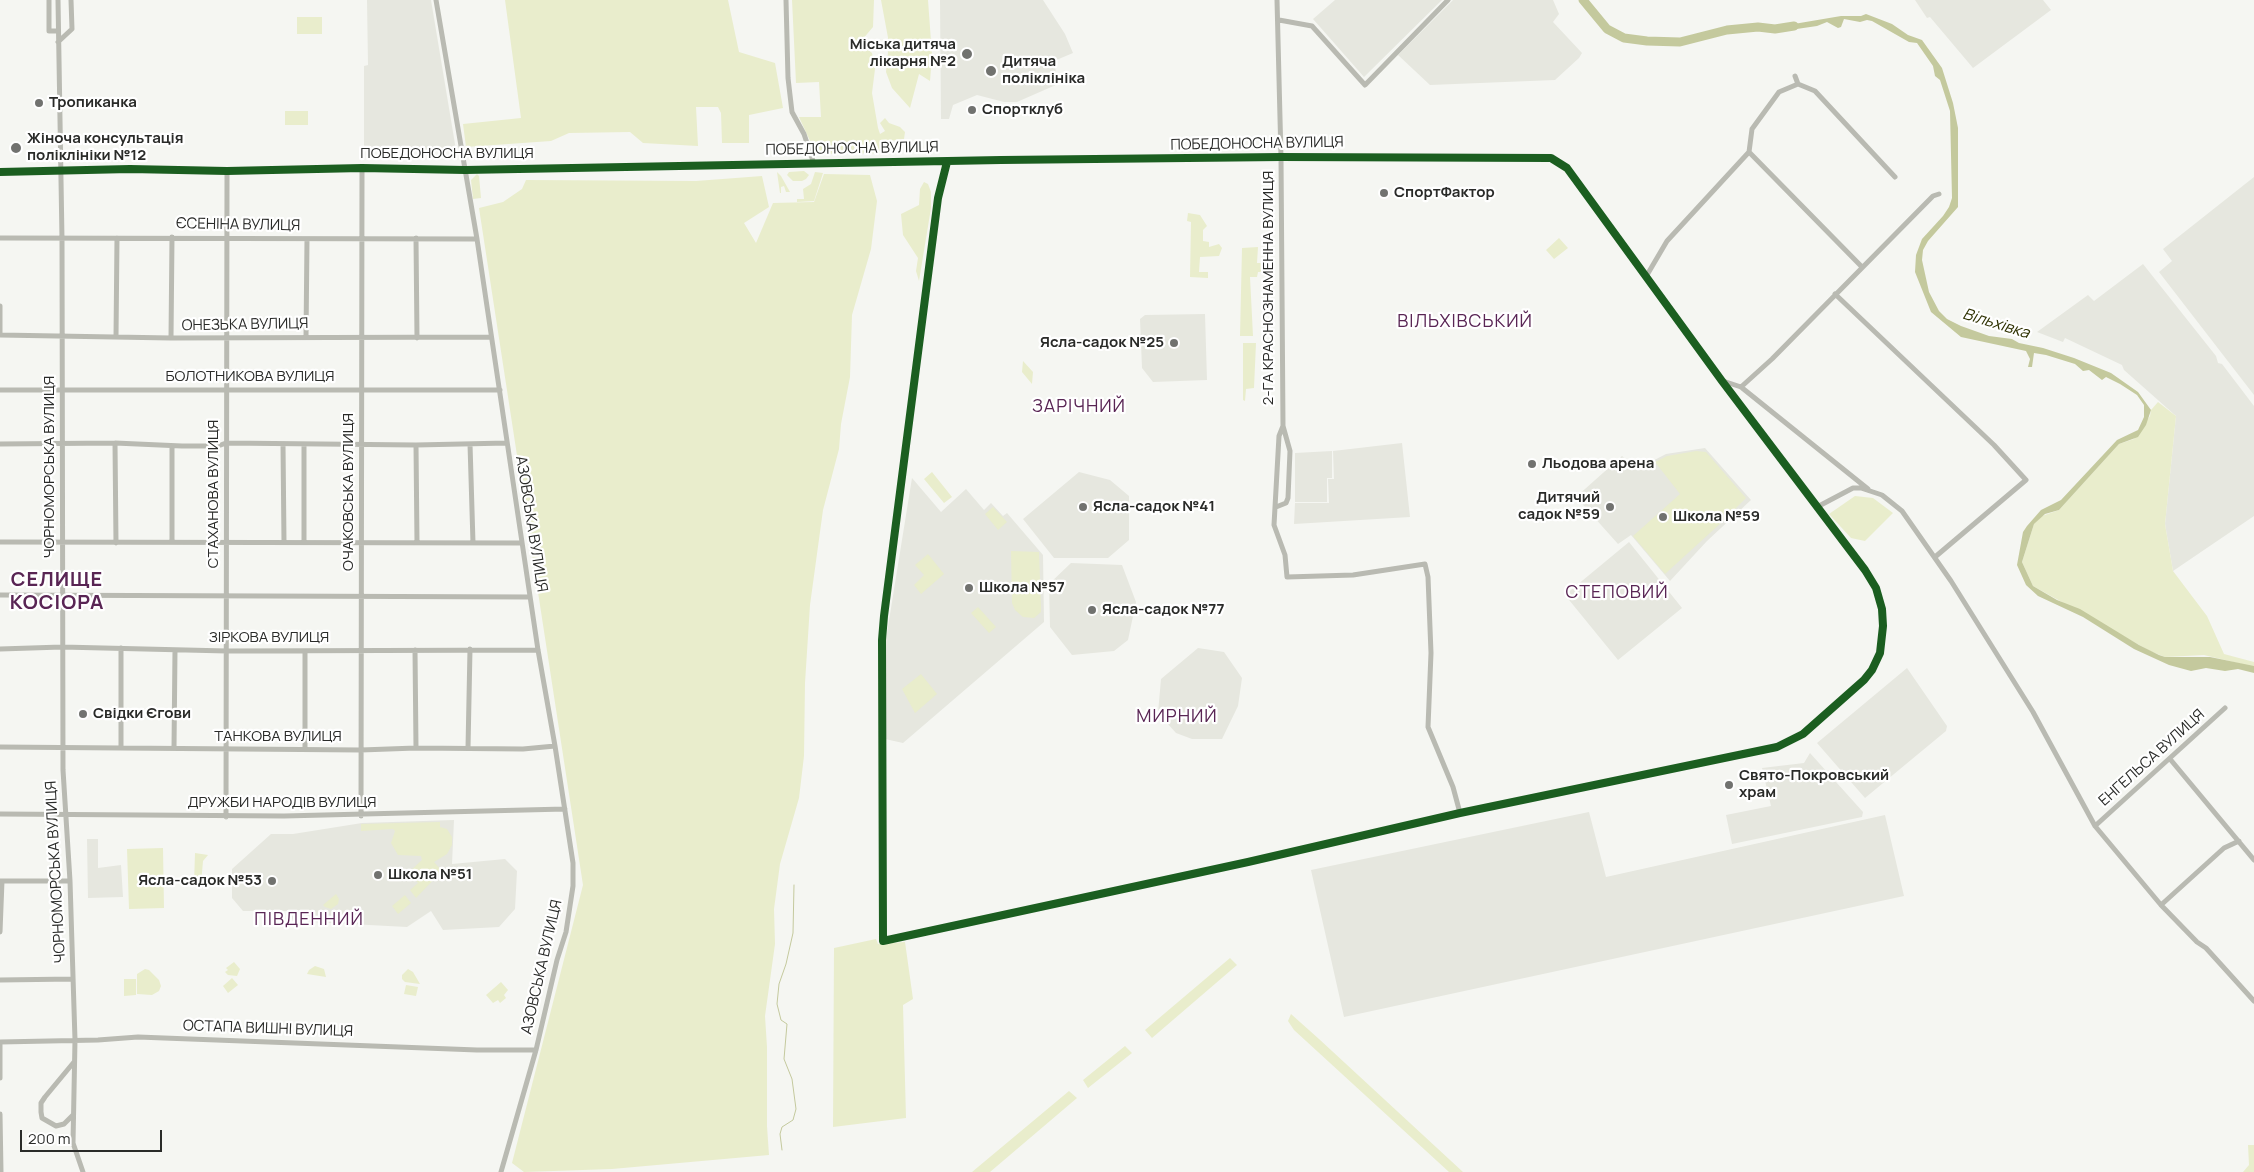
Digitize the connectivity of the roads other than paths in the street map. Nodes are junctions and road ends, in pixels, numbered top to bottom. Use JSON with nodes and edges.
{"nodes":[{"id":1,"x":49,"y":0,"type":"edge"},
{"id":2,"x":58,"y":0,"type":"edge"},
{"id":3,"x":71,"y":0,"type":"edge"},
{"id":4,"x":436,"y":0,"type":"edge"},
{"id":5,"x":786,"y":0,"type":"edge"},
{"id":6,"x":1277,"y":0,"type":"edge"},
{"id":7,"x":1448,"y":0,"type":"edge"},
{"id":8,"x":1279,"y":20,"type":"junction"},
{"id":9,"x":58,"y":31,"type":"junction"},
{"id":10,"x":58,"y":42,"type":"junction"},
{"id":11,"x":1795,"y":76,"type":"dead end"},
{"id":12,"x":1798,"y":84,"type":"junction"},
{"id":13,"x":1749,"y":152,"type":"junction"},
{"id":14,"x":1281,"y":158,"type":"junction"},
{"id":15,"x":947,"y":162,"type":"junction"},
{"id":16,"x":814,"y":164,"type":"junction"},
{"id":17,"x":362,"y":168,"type":"junction"},
{"id":18,"x":60,"y":170,"type":"junction"},
{"id":19,"x":465,"y":170,"type":"junction"},
{"id":20,"x":227,"y":171,"type":"junction"},
{"id":21,"x":0,"y":172,"type":"edge"},
{"id":22,"x":1895,"y":177,"type":"dead end"},
{"id":23,"x":1939,"y":194,"type":"dead end"},
{"id":24,"x":172,"y":237,"type":"junction"},
{"id":25,"x":0,"y":238,"type":"edge"},
{"id":26,"x":62,"y":238,"type":"junction"},
{"id":27,"x":117,"y":238,"type":"junction"},
{"id":28,"x":228,"y":238,"type":"junction"},
{"id":29,"x":416,"y":238,"type":"junction"},
{"id":30,"x":307,"y":239,"type":"junction"},
{"id":31,"x":362,"y":239,"type":"junction"},
{"id":32,"x":477,"y":239,"type":"junction"},
{"id":33,"x":1862,"y":267,"type":"junction"},
{"id":34,"x":1647,"y":275,"type":"junction"},
{"id":35,"x":1835,"y":294,"type":"junction"},
{"id":36,"x":0,"y":306,"type":"edge"},
{"id":37,"x":0,"y":335,"type":"edge"},
{"id":38,"x":306,"y":336,"type":"junction"},
{"id":39,"x":362,"y":336,"type":"junction"},
{"id":40,"x":62,"y":337,"type":"junction"},
{"id":41,"x":116,"y":337,"type":"junction"},
{"id":42,"x":228,"y":337,"type":"junction"},
{"id":43,"x":491,"y":337,"type":"junction"},
{"id":44,"x":171,"y":338,"type":"junction"},
{"id":45,"x":417,"y":338,"type":"junction"},
{"id":46,"x":1722,"y":381,"type":"junction"},
{"id":47,"x":1741,"y":387,"type":"junction"},
{"id":48,"x":62,"y":389,"type":"junction"},
{"id":49,"x":0,"y":390,"type":"edge"},
{"id":50,"x":226,"y":390,"type":"junction"},
{"id":51,"x":362,"y":390,"type":"junction"},
{"id":52,"x":500,"y":390,"type":"junction"},
{"id":53,"x":1283,"y":426,"type":"junction"},
{"id":54,"x":62,"y":443,"type":"junction"},
{"id":55,"x":226,"y":443,"type":"junction"},
{"id":56,"x":507,"y":443,"type":"junction"},
{"id":57,"x":0,"y":444,"type":"edge"},
{"id":58,"x":115,"y":444,"type":"junction"},
{"id":59,"x":283,"y":444,"type":"junction"},
{"id":60,"x":304,"y":444,"type":"junction"},
{"id":61,"x":362,"y":444,"type":"junction"},
{"id":62,"x":470,"y":444,"type":"junction"},
{"id":63,"x":416,"y":445,"type":"junction"},
{"id":64,"x":172,"y":446,"type":"junction"},
{"id":65,"x":1871,"y":491,"type":"junction"},
{"id":66,"x":1276,"y":507,"type":"junction"},
{"id":67,"x":1817,"y":507,"type":"junction"},
{"id":68,"x":63,"y":541,"type":"junction"},
{"id":69,"x":172,"y":541,"type":"junction"},
{"id":70,"x":0,"y":542,"type":"edge"},
{"id":71,"x":228,"y":542,"type":"junction"},
{"id":72,"x":284,"y":542,"type":"junction"},
{"id":73,"x":304,"y":542,"type":"junction"},
{"id":74,"x":362,"y":542,"type":"junction"},
{"id":75,"x":116,"y":543,"type":"junction"},
{"id":76,"x":417,"y":543,"type":"junction"},
{"id":77,"x":473,"y":543,"type":"junction"},
{"id":78,"x":522,"y":543,"type":"junction"},
{"id":79,"x":1935,"y":557,"type":"junction"},
{"id":80,"x":0,"y":595,"type":"edge"},
{"id":81,"x":227,"y":595,"type":"junction"},
{"id":82,"x":62,"y":596,"type":"junction"},
{"id":83,"x":362,"y":596,"type":"junction"},
{"id":84,"x":530,"y":597,"type":"junction"},
{"id":85,"x":62,"y":647,"type":"junction"},
{"id":86,"x":121,"y":648,"type":"junction"},
{"id":87,"x":0,"y":649,"type":"edge"},
{"id":88,"x":470,"y":649,"type":"junction"},
{"id":89,"x":175,"y":650,"type":"junction"},
{"id":90,"x":363,"y":650,"type":"junction"},
{"id":91,"x":415,"y":650,"type":"junction"},
{"id":92,"x":538,"y":650,"type":"junction"},
{"id":93,"x":227,"y":651,"type":"junction"},
{"id":94,"x":304,"y":651,"type":"junction"},
{"id":95,"x":2225,"y":708,"type":"dead end"},
{"id":96,"x":555,"y":746,"type":"junction"},
{"id":97,"x":0,"y":747,"type":"edge"},
{"id":98,"x":62,"y":747,"type":"junction"},
{"id":99,"x":121,"y":748,"type":"junction"},
{"id":100,"x":174,"y":748,"type":"junction"},
{"id":101,"x":416,"y":748,"type":"junction"},
{"id":102,"x":468,"y":748,"type":"junction"},
{"id":103,"x":226,"y":749,"type":"junction"},
{"id":104,"x":305,"y":749,"type":"junction"},
{"id":105,"x":361,"y":750,"type":"junction"},
{"id":106,"x":2170,"y":759,"type":"junction"},
{"id":107,"x":564,"y":809,"type":"junction"},
{"id":108,"x":1460,"y":813,"type":"junction"},
{"id":109,"x":0,"y":814,"type":"edge"},
{"id":110,"x":66,"y":815,"type":"junction"},
{"id":111,"x":361,"y":816,"type":"junction"},
{"id":112,"x":226,"y":817,"type":"junction"},
{"id":113,"x":2095,"y":826,"type":"junction"},
{"id":114,"x":2239,"y":841,"type":"junction"},
{"id":115,"x":2254,"y":860,"type":"edge"},
{"id":116,"x":1,"y":881,"type":"edge"},
{"id":117,"x":70,"y":881,"type":"junction"},
{"id":118,"x":2161,"y":905,"type":"junction"},
{"id":119,"x":0,"y":932,"type":"edge"},
{"id":120,"x":73,"y":979,"type":"junction"},
{"id":121,"x":0,"y":980,"type":"edge"},
{"id":122,"x":2254,"y":1001,"type":"edge"},
{"id":123,"x":75,"y":1040,"type":"junction"},
{"id":124,"x":0,"y":1042,"type":"edge"},
{"id":125,"x":536,"y":1050,"type":"junction"},
{"id":126,"x":75,"y":1060,"type":"junction"},
{"id":127,"x":0,"y":1078,"type":"edge"},
{"id":128,"x":0,"y":1114,"type":"edge"},
{"id":129,"x":73,"y":1116,"type":"junction"},
{"id":130,"x":1,"y":1172,"type":"edge"},
{"id":131,"x":83,"y":1172,"type":"edge"},
{"id":132,"x":502,"y":1172,"type":"edge"}],
"edges":[{"from":1,"to":9,"type":"street"},
{"from":2,"to":9,"type":"street","name":"ЧОРНОМОРСЬКА ВУЛИЦЯ"},
{"from":3,"to":10,"type":"street"},
{"from":4,"to":19,"type":"street","name":"АЗОВСЬКА ВУЛИЦЯ"},
{"from":5,"to":16,"type":"street"},
{"from":6,"to":8,"type":"street","name":"2-ГА КРАСНОЗНАМЕННА ВУЛИЦЯ"},
{"from":7,"to":8,"type":"street"},
{"from":8,"to":14,"type":"street","name":"2-ГА КРАСНОЗНАМЕННА ВУЛИЦЯ"},
{"from":9,"to":10,"type":"street","name":"ЧОРНОМОРСЬКА ВУЛИЦЯ"},
{"from":10,"to":18,"type":"street","name":"ЧОРНОМОРСЬКА ВУЛИЦЯ"},
{"from":11,"to":12,"type":"street"},
{"from":12,"to":13,"type":"street"},
{"from":12,"to":22,"type":"street"},
{"from":13,"to":33,"type":"street"},
{"from":13,"to":34,"type":"street"},
{"from":14,"to":15,"type":"street","name":"ПОБЕДОНОСНА ВУЛИЦЯ"},
{"from":14,"to":34,"type":"street","name":"ПОБЕДОНОСНА ВУЛИЦЯ"},
{"from":14,"to":53,"type":"street","name":"2-ГА КРАСНОЗНАМЕННА ВУЛИЦЯ"},
{"from":15,"to":16,"type":"street","name":"ПОБЕДОНОСНА ВУЛИЦЯ"},
{"from":15,"to":108,"type":"street","name":"ПОБЕДОНОСНА ВУЛИЦЯ"},
{"from":16,"to":19,"type":"street","name":"ПОБЕДОНОСНА ВУЛИЦЯ"},
{"from":17,"to":19,"type":"street","name":"ПОБЕДОНОСНА ВУЛИЦЯ"},
{"from":17,"to":20,"type":"street","name":"ПОБЕДОНОСНА ВУЛИЦЯ"},
{"from":17,"to":31,"type":"street","name":"ОЧАКОВСЬКА ВУЛИЦЯ"},
{"from":18,"to":20,"type":"street","name":"ПОБЕДОНОСНА ВУЛИЦЯ"},
{"from":18,"to":21,"type":"street","name":"ПОБЕДОНОСНА ВУЛИЦЯ"},
{"from":18,"to":26,"type":"street","name":"ЧОРНОМОРСЬКА ВУЛИЦЯ"},
{"from":19,"to":32,"type":"street","name":"АЗОВСЬКА ВУЛИЦЯ"},
{"from":20,"to":28,"type":"street","name":"СТАХАНОВА ВУЛИЦЯ"},
{"from":23,"to":33,"type":"street"},
{"from":24,"to":27,"type":"street","name":"ЄСЕНІНА ВУЛИЦЯ"},
{"from":24,"to":28,"type":"street","name":"ЄСЕНІНА ВУЛИЦЯ"},
{"from":24,"to":44,"type":"street"},
{"from":25,"to":26,"type":"street","name":"ЄСЕНІНА ВУЛИЦЯ"},
{"from":26,"to":27,"type":"street","name":"ЄСЕНІНА ВУЛИЦЯ"},
{"from":26,"to":40,"type":"street","name":"ЧОРНОМОРСЬКА ВУЛИЦЯ"},
{"from":27,"to":41,"type":"street"},
{"from":28,"to":30,"type":"street","name":"ЄСЕНІНА ВУЛИЦЯ"},
{"from":28,"to":42,"type":"street","name":"СТАХАНОВА ВУЛИЦЯ"},
{"from":29,"to":31,"type":"street","name":"ЄСЕНІНА ВУЛИЦЯ"},
{"from":29,"to":32,"type":"street","name":"ЄСЕНІНА ВУЛИЦЯ"},
{"from":29,"to":45,"type":"street"},
{"from":30,"to":31,"type":"street","name":"ЄСЕНІНА ВУЛИЦЯ"},
{"from":30,"to":38,"type":"street"},
{"from":31,"to":39,"type":"street","name":"ОЧАКОВСЬКА ВУЛИЦЯ"},
{"from":32,"to":43,"type":"street","name":"АЗОВСЬКА ВУЛИЦЯ"},
{"from":33,"to":35,"type":"street"},
{"from":34,"to":46,"type":"street","name":"ПОБЕДОНОСНА ВУЛИЦЯ"},
{"from":35,"to":47,"type":"street"},
{"from":35,"to":79,"type":"street"},
{"from":36,"to":37,"type":"street"},
{"from":37,"to":40,"type":"street","name":"ОНЕЗЬКА ВУЛИЦЯ"},
{"from":38,"to":39,"type":"street","name":"ОНЕЗЬКА ВУЛИЦЯ"},
{"from":38,"to":42,"type":"street","name":"ОНЕЗЬКА ВУЛИЦЯ"},
{"from":39,"to":45,"type":"street","name":"ОНЕЗЬКА ВУЛИЦЯ"},
{"from":39,"to":51,"type":"street","name":"ОЧАКОВСЬКА ВУЛИЦЯ"},
{"from":40,"to":41,"type":"street","name":"ОНЕЗЬКА ВУЛИЦЯ"},
{"from":40,"to":48,"type":"street","name":"ЧОРНОМОРСЬКА ВУЛИЦЯ"},
{"from":41,"to":44,"type":"street","name":"ОНЕЗЬКА ВУЛИЦЯ"},
{"from":42,"to":44,"type":"street","name":"ОНЕЗЬКА ВУЛИЦЯ"},
{"from":42,"to":50,"type":"street","name":"СТАХАНОВА ВУЛИЦЯ"},
{"from":43,"to":45,"type":"street","name":"ОНЕЗЬКА ВУЛИЦЯ"},
{"from":43,"to":52,"type":"street","name":"АЗОВСЬКА ВУЛИЦЯ"},
{"from":46,"to":47,"type":"street"},
{"from":46,"to":67,"type":"street","name":"ПОБЕДОНОСНА ВУЛИЦЯ"},
{"from":47,"to":65,"type":"street"},
{"from":48,"to":49,"type":"street","name":"БОЛОТНИКОВА ВУЛИЦЯ"},
{"from":48,"to":50,"type":"street","name":"БОЛОТНИКОВА ВУЛИЦЯ"},
{"from":48,"to":54,"type":"street","name":"ЧОРНОМОРСЬКА ВУЛИЦЯ"},
{"from":50,"to":51,"type":"street","name":"БОЛОТНИКОВА ВУЛИЦЯ"},
{"from":50,"to":55,"type":"street","name":"СТАХАНОВА ВУЛИЦЯ"},
{"from":51,"to":52,"type":"street","name":"БОЛОТНИКОВА ВУЛИЦЯ"},
{"from":51,"to":61,"type":"street","name":"ОЧАКОВСЬКА ВУЛИЦЯ"},
{"from":52,"to":56,"type":"street","name":"АЗОВСЬКА ВУЛИЦЯ"},
{"from":53,"to":66,"type":"street","name":"2-ГА КРАСНОЗНАМЕННА ВУЛИЦЯ"},
{"from":53,"to":66,"type":"street","name":"2-ГА КРАСНОЗНАМЕННА ВУЛИЦЯ"},
{"from":54,"to":57,"type":"street"},
{"from":54,"to":58,"type":"street"},
{"from":54,"to":68,"type":"street","name":"ЧОРНОМОРСЬКА ВУЛИЦЯ"},
{"from":55,"to":59,"type":"street"},
{"from":55,"to":64,"type":"street"},
{"from":55,"to":71,"type":"street","name":"СТАХАНОВА ВУЛИЦЯ"},
{"from":56,"to":62,"type":"street"},
{"from":56,"to":78,"type":"street","name":"АЗОВСЬКА ВУЛИЦЯ"},
{"from":58,"to":64,"type":"street"},
{"from":58,"to":75,"type":"street"},
{"from":59,"to":60,"type":"street"},
{"from":59,"to":72,"type":"street"},
{"from":60,"to":61,"type":"street"},
{"from":60,"to":73,"type":"street"},
{"from":61,"to":63,"type":"street"},
{"from":61,"to":74,"type":"street","name":"ОЧАКОВСЬКА ВУЛИЦЯ"},
{"from":62,"to":63,"type":"street"},
{"from":62,"to":77,"type":"street"},
{"from":63,"to":76,"type":"street"},
{"from":64,"to":69,"type":"street"},
{"from":65,"to":67,"type":"street"},
{"from":65,"to":79,"type":"street"},
{"from":66,"to":108,"type":"street"},
{"from":67,"to":108,"type":"street","name":"ПОБЕДОНОСНА ВУЛИЦЯ"},
{"from":68,"to":70,"type":"street"},
{"from":68,"to":75,"type":"street"},
{"from":68,"to":82,"type":"street","name":"ЧОРНОМОРСЬКА ВУЛИЦЯ"},
{"from":69,"to":71,"type":"street"},
{"from":69,"to":75,"type":"street"},
{"from":71,"to":72,"type":"street"},
{"from":71,"to":81,"type":"street","name":"СТАХАНОВА ВУЛИЦЯ"},
{"from":72,"to":73,"type":"street"},
{"from":73,"to":74,"type":"street"},
{"from":74,"to":76,"type":"street"},
{"from":74,"to":83,"type":"street","name":"ОЧАКОВСЬКА ВУЛИЦЯ"},
{"from":76,"to":77,"type":"street"},
{"from":77,"to":78,"type":"street"},
{"from":78,"to":84,"type":"street","name":"АЗОВСЬКА ВУЛИЦЯ"},
{"from":79,"to":113,"type":"street"},
{"from":80,"to":82,"type":"street"},
{"from":81,"to":82,"type":"street"},
{"from":81,"to":83,"type":"street"},
{"from":81,"to":93,"type":"street","name":"СТАХАНОВА ВУЛИЦЯ"},
{"from":82,"to":85,"type":"street","name":"ЧОРНОМОРСЬКА ВУЛИЦЯ"},
{"from":83,"to":84,"type":"street"},
{"from":83,"to":90,"type":"street","name":"ОЧАКОВСЬКА ВУЛИЦЯ"},
{"from":84,"to":92,"type":"street","name":"АЗОВСЬКА ВУЛИЦЯ"},
{"from":85,"to":86,"type":"street","name":"ЗІРКОВА ВУЛИЦЯ"},
{"from":85,"to":87,"type":"street","name":"ЗІРКОВА ВУЛИЦЯ"},
{"from":85,"to":98,"type":"street","name":"ЧОРНОМОРСЬКА ВУЛИЦЯ"},
{"from":86,"to":89,"type":"street","name":"ЗІРКОВА ВУЛИЦЯ"},
{"from":86,"to":99,"type":"street"},
{"from":88,"to":91,"type":"street","name":"ЗІРКОВА ВУЛИЦЯ"},
{"from":88,"to":92,"type":"street","name":"ЗІРКОВА ВУЛИЦЯ"},
{"from":88,"to":102,"type":"street"},
{"from":89,"to":93,"type":"street","name":"ЗІРКОВА ВУЛИЦЯ"},
{"from":89,"to":100,"type":"street"},
{"from":90,"to":91,"type":"street","name":"ЗІРКОВА ВУЛИЦЯ"},
{"from":90,"to":94,"type":"street","name":"ЗІРКОВА ВУЛИЦЯ"},
{"from":90,"to":105,"type":"street","name":"ОЧАКОВСЬКА ВУЛИЦЯ"},
{"from":91,"to":101,"type":"street"},
{"from":92,"to":96,"type":"street","name":"АЗОВСЬКА ВУЛИЦЯ"},
{"from":93,"to":94,"type":"street","name":"ЗІРКОВА ВУЛИЦЯ"},
{"from":93,"to":103,"type":"street","name":"СТАХАНОВА ВУЛИЦЯ"},
{"from":94,"to":104,"type":"street"},
{"from":95,"to":106,"type":"street","name":"ЕНГЕЛЬСА ВУЛИЦЯ"},
{"from":96,"to":102,"type":"street","name":"ТАНКОВА ВУЛИЦЯ"},
{"from":96,"to":107,"type":"street","name":"АЗОВСЬКА ВУЛИЦЯ"},
{"from":97,"to":98,"type":"street","name":"ТАНКОВА ВУЛИЦЯ"},
{"from":98,"to":99,"type":"street","name":"ТАНКОВА ВУЛИЦЯ"},
{"from":98,"to":110,"type":"street","name":"ЧОРНОМОРСЬКА ВУЛИЦЯ"},
{"from":99,"to":100,"type":"street","name":"ТАНКОВА ВУЛИЦЯ"},
{"from":100,"to":103,"type":"street","name":"ТАНКОВА ВУЛИЦЯ"},
{"from":101,"to":102,"type":"street","name":"ТАНКОВА ВУЛИЦЯ"},
{"from":101,"to":105,"type":"street","name":"ТАНКОВА ВУЛИЦЯ"},
{"from":103,"to":104,"type":"street","name":"ТАНКОВА ВУЛИЦЯ"},
{"from":103,"to":112,"type":"street","name":"СТАХАНОВА ВУЛИЦЯ"},
{"from":104,"to":105,"type":"street","name":"ТАНКОВА ВУЛИЦЯ"},
{"from":105,"to":111,"type":"street","name":"ОЧАКОВСЬКА ВУЛИЦЯ"},
{"from":106,"to":113,"type":"street","name":"ЕНГЕЛЬСА ВУЛИЦЯ"},
{"from":106,"to":114,"type":"street"},
{"from":107,"to":111,"type":"street","name":"ДРУЖБИ НАРОДІВ ВУЛИЦЯ"},
{"from":107,"to":125,"type":"street","name":"АЗОВСЬКА ВУЛИЦЯ"},
{"from":109,"to":110,"type":"street","name":"ДРУЖБИ НАРОДІВ ВУЛИЦЯ"},
{"from":110,"to":112,"type":"street","name":"ДРУЖБИ НАРОДІВ ВУЛИЦЯ"},
{"from":110,"to":117,"type":"street","name":"ЧОРНОМОРСЬКА ВУЛИЦЯ"},
{"from":111,"to":112,"type":"street","name":"ДРУЖБИ НАРОДІВ ВУЛИЦЯ"},
{"from":113,"to":118,"type":"street"},
{"from":114,"to":115,"type":"street"},
{"from":114,"to":118,"type":"street"},
{"from":116,"to":117,"type":"street"},
{"from":116,"to":119,"type":"street"},
{"from":117,"to":120,"type":"street","name":"ЧОРНОМОРСЬКА ВУЛИЦЯ"},
{"from":118,"to":122,"type":"street"},
{"from":120,"to":121,"type":"street"},
{"from":120,"to":123,"type":"street","name":"ЧОРНОМОРСЬКА ВУЛИЦЯ"},
{"from":123,"to":124,"type":"street","name":"ОСТАПА ВИШНІ ВУЛИЦЯ"},
{"from":123,"to":125,"type":"street","name":"ОСТАПА ВИШНІ ВУЛИЦЯ"},
{"from":123,"to":126,"type":"street","name":"ЧОРНОМОРСЬКА ВУЛИЦЯ"},
{"from":124,"to":127,"type":"street"},
{"from":125,"to":132,"type":"street","name":"АЗОВСЬКА ВУЛИЦЯ"},
{"from":126,"to":129,"type":"street","name":"ЧОРНОМОРСЬКА ВУЛИЦЯ"},
{"from":126,"to":129,"type":"street"},
{"from":128,"to":130,"type":"street"},
{"from":129,"to":131,"type":"street","name":"ЧОРНОМОРСЬКА ВУЛИЦЯ"}]}
